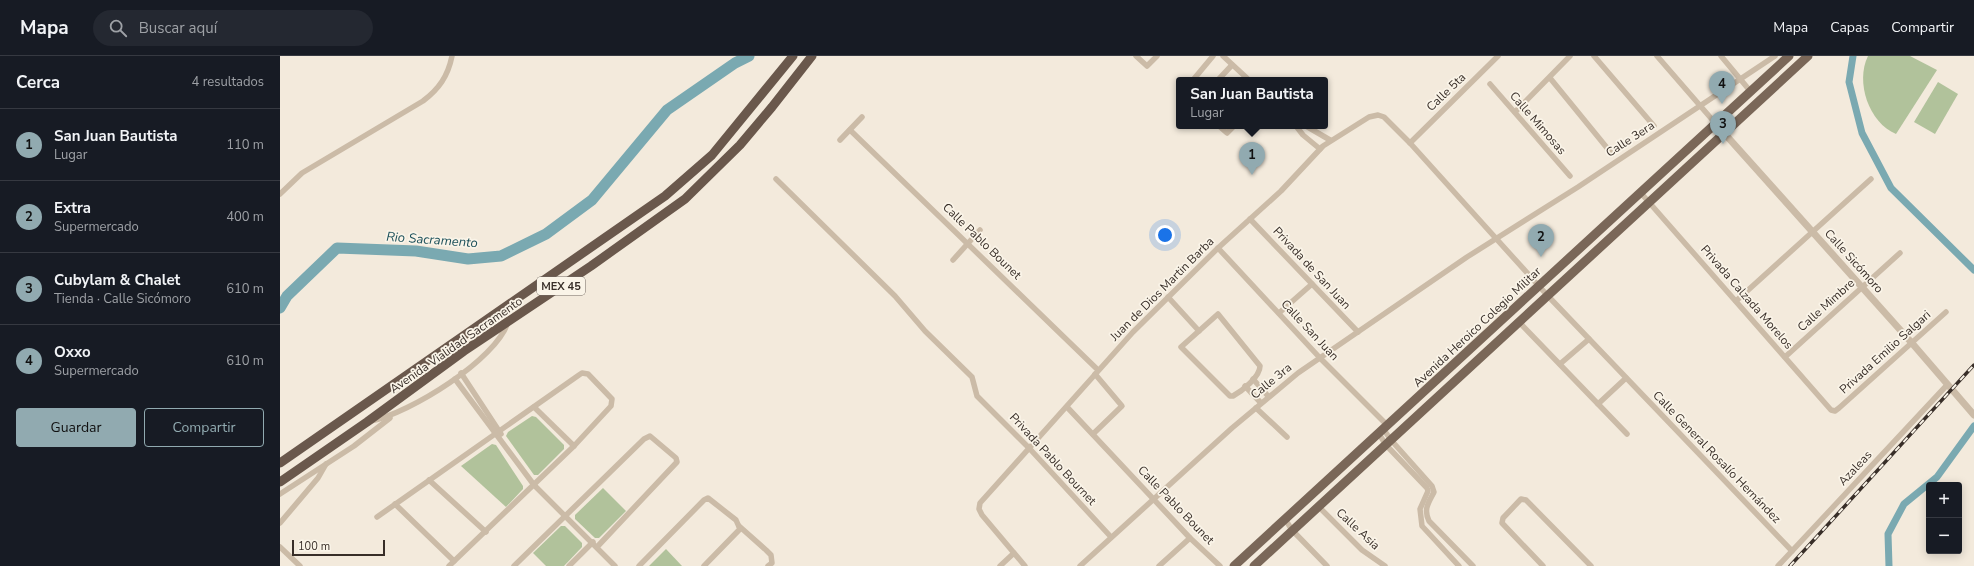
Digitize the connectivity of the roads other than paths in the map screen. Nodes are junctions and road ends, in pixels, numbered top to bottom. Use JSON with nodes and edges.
{"nodes":[{"id":1,"x":452,"y":56,"type":"edge"},
{"id":2,"x":793,"y":56,"type":"edge"},
{"id":3,"x":812,"y":56,"type":"edge"},
{"id":4,"x":1136,"y":56,"type":"edge"},
{"id":5,"x":1157,"y":56,"type":"edge"},
{"id":6,"x":1213,"y":56,"type":"edge"},
{"id":7,"x":1223,"y":56,"type":"edge"},
{"id":8,"x":1498,"y":56,"type":"edge"},
{"id":9,"x":1570,"y":56,"type":"edge"},
{"id":10,"x":1594,"y":56,"type":"edge"},
{"id":11,"x":1657,"y":56,"type":"edge"},
{"id":12,"x":1721,"y":56,"type":"edge"},
{"id":13,"x":1775,"y":56,"type":"edge"},
{"id":14,"x":1789,"y":56,"type":"edge"},
{"id":15,"x":1808,"y":56,"type":"edge"},
{"id":16,"x":1232,"y":64,"type":"junction"},
{"id":17,"x":1196,"y":77,"type":"edge"},
{"id":18,"x":1221,"y":77,"type":"edge"},
{"id":19,"x":1246,"y":77,"type":"edge"},
{"id":20,"x":1550,"y":78,"type":"junction"},
{"id":21,"x":1740,"y":79,"type":"junction"},
{"id":22,"x":1490,"y":84,"type":"dead end"},
{"id":23,"x":1751,"y":92,"type":"junction"},
{"id":24,"x":1700,"y":107,"type":"junction"},
{"id":25,"x":1515,"y":112,"type":"junction"},
{"id":26,"x":862,"y":117,"type":"dead end"},
{"id":27,"x":1384,"y":117,"type":"joint"},
{"id":28,"x":1716,"y":124,"type":"junction"},
{"id":29,"x":1654,"y":126,"type":"dead end"},
{"id":30,"x":1222,"y":129,"type":"edge"},
{"id":31,"x":1231,"y":129,"type":"edge"},
{"id":32,"x":1298,"y":129,"type":"edge"},
{"id":33,"x":1311,"y":129,"type":"edge"},
{"id":34,"x":850,"y":130,"type":"junction"},
{"id":35,"x":1724,"y":133,"type":"junction"},
{"id":36,"x":840,"y":140,"type":"dead end"},
{"id":37,"x":1330,"y":140,"type":"junction"},
{"id":38,"x":1410,"y":143,"type":"junction"},
{"id":39,"x":1320,"y":149,"type":"junction"},
{"id":40,"x":1612,"y":154,"type":"dead end"},
{"id":41,"x":1570,"y":176,"type":"dead end"},
{"id":42,"x":1871,"y":179,"type":"dead end"},
{"id":43,"x":776,"y":180,"type":"dead end"},
{"id":44,"x":1640,"y":192,"type":"junction"},
{"id":45,"x":280,"y":194,"type":"edge"},
{"id":46,"x":1648,"y":202,"type":"junction"},
{"id":47,"x":1250,"y":219,"type":"junction"},
{"id":48,"x":980,"y":230,"type":"dead end"},
{"id":49,"x":1813,"y":232,"type":"junction"},
{"id":50,"x":1496,"y":239,"type":"junction"},
{"id":51,"x":968,"y":243,"type":"junction"},
{"id":52,"x":1218,"y":248,"type":"junction"},
{"id":53,"x":1900,"y":253,"type":"dead end"},
{"id":54,"x":953,"y":260,"type":"dead end"},
{"id":55,"x":1312,"y":284,"type":"junction"},
{"id":56,"x":1540,"y":286,"type":"junction"},
{"id":57,"x":1862,"y":287,"type":"junction"},
{"id":58,"x":1547,"y":295,"type":"junction"},
{"id":59,"x":1168,"y":297,"type":"junction"},
{"id":60,"x":1736,"y":301,"type":"junction"},
{"id":61,"x":1946,"y":312,"type":"dead end"},
{"id":62,"x":1279,"y":313,"type":"junction"},
{"id":63,"x":508,"y":322,"type":"junction"},
{"id":64,"x":1520,"y":322,"type":"junction"},
{"id":65,"x":1199,"y":331,"type":"junction"},
{"id":66,"x":1358,"y":332,"type":"junction"},
{"id":67,"x":1589,"y":339,"type":"junction"},
{"id":68,"x":1911,"y":342,"type":"junction"},
{"id":69,"x":1785,"y":357,"type":"junction"},
{"id":70,"x":1320,"y":358,"type":"junction"},
{"id":71,"x":1560,"y":364,"type":"junction"},
{"id":72,"x":1097,"y":372,"type":"junction"},
{"id":73,"x":462,"y":374,"type":"junction"},
{"id":74,"x":1626,"y":378,"type":"junction"},
{"id":75,"x":455,"y":379,"type":"junction"},
{"id":76,"x":1253,"y":380,"type":"junction"},
{"id":77,"x":1947,"y":385,"type":"junction"},
{"id":78,"x":1245,"y":386,"type":"junction"},
{"id":79,"x":1268,"y":396,"type":"junction"},
{"id":80,"x":1261,"y":403,"type":"junction"},
{"id":81,"x":482,"y":404,"type":"junction"},
{"id":82,"x":1598,"y":404,"type":"junction"},
{"id":83,"x":534,"y":407,"type":"junction"},
{"id":84,"x":1066,"y":407,"type":"junction"},
{"id":85,"x":477,"y":408,"type":"junction"},
{"id":86,"x":1256,"y":408,"type":"junction"},
{"id":87,"x":1839,"y":408,"type":"joint"},
{"id":88,"x":394,"y":414,"type":"junction"},
{"id":89,"x":1974,"y":415,"type":"edge"},
{"id":90,"x":487,"y":417,"type":"junction"},
{"id":91,"x":367,"y":422,"type":"junction"},
{"id":92,"x":1383,"y":430,"type":"junction"},
{"id":93,"x":498,"y":432,"type":"junction"},
{"id":94,"x":1093,"y":434,"type":"junction"},
{"id":95,"x":1627,"y":434,"type":"dead end"},
{"id":96,"x":1287,"y":437,"type":"dead end"},
{"id":97,"x":1388,"y":442,"type":"junction"},
{"id":98,"x":574,"y":446,"type":"junction"},
{"id":99,"x":1029,"y":448,"type":"junction"},
{"id":100,"x":280,"y":462,"type":"edge"},
{"id":101,"x":327,"y":463,"type":"junction"},
{"id":102,"x":429,"y":480,"type":"junction"},
{"id":103,"x":280,"y":482,"type":"edge"},
{"id":104,"x":534,"y":486,"type":"junction"},
{"id":105,"x":280,"y":494,"type":"edge"},
{"id":106,"x":1155,"y":499,"type":"junction"},
{"id":107,"x":395,"y":504,"type":"junction"},
{"id":108,"x":1318,"y":506,"type":"junction"},
{"id":109,"x":1426,"y":513,"type":"junction"},
{"id":110,"x":1420,"y":515,"type":"junction"},
{"id":111,"x":566,"y":516,"type":"junction"},
{"id":112,"x":377,"y":517,"type":"dead end"},
{"id":113,"x":1285,"y":519,"type":"junction"},
{"id":114,"x":280,"y":523,"type":"edge"},
{"id":115,"x":740,"y":526,"type":"junction"},
{"id":116,"x":1292,"y":530,"type":"junction"},
{"id":117,"x":486,"y":532,"type":"junction"},
{"id":118,"x":1111,"y":537,"type":"junction"},
{"id":119,"x":1190,"y":538,"type":"junction"},
{"id":120,"x":593,"y":542,"type":"junction"},
{"id":121,"x":280,"y":547,"type":"edge"},
{"id":122,"x":598,"y":547,"type":"junction"},
{"id":123,"x":1792,"y":551,"type":"junction"},
{"id":124,"x":1014,"y":553,"type":"junction"},
{"id":125,"x":454,"y":561,"type":"junction"},
{"id":126,"x":1257,"y":565,"type":"edge"},
{"id":127,"x":300,"y":566,"type":"edge"},
{"id":128,"x":449,"y":566,"type":"edge"},
{"id":129,"x":514,"y":566,"type":"edge"},
{"id":130,"x":569,"y":566,"type":"edge"},
{"id":131,"x":616,"y":566,"type":"edge"},
{"id":132,"x":639,"y":566,"type":"edge"},
{"id":133,"x":704,"y":566,"type":"edge"},
{"id":134,"x":768,"y":566,"type":"edge"},
{"id":135,"x":1000,"y":566,"type":"edge"},
{"id":136,"x":1025,"y":566,"type":"edge"},
{"id":137,"x":1080,"y":566,"type":"edge"},
{"id":138,"x":1159,"y":566,"type":"edge"},
{"id":139,"x":1220,"y":566,"type":"edge"},
{"id":140,"x":1234,"y":566,"type":"edge"},
{"id":141,"x":1327,"y":566,"type":"edge"},
{"id":142,"x":1385,"y":566,"type":"edge"},
{"id":143,"x":1459,"y":566,"type":"edge"},
{"id":144,"x":1473,"y":566,"type":"edge"},
{"id":145,"x":1543,"y":566,"type":"edge"},
{"id":146,"x":1591,"y":566,"type":"edge"},
{"id":147,"x":1778,"y":566,"type":"edge"}],
"edges":[{"from":1,"to":45,"type":"street"},
{"from":2,"to":100,"type":"highway","name":"Avenida Vialidad Sacramento","number":"MEX 45"},
{"from":3,"to":63,"type":"highway","name":"Avenida Vialidad Sacramento","number":"MEX 45"},
{"from":4,"to":5,"type":"street"},
{"from":6,"to":17,"type":"street"},
{"from":7,"to":16,"type":"street"},
{"from":8,"to":38,"type":"street","name":"Calle 5ta"},
{"from":9,"to":20,"type":"street"},
{"from":10,"to":29,"type":"street"},
{"from":11,"to":24,"type":"street"},
{"from":12,"to":21,"type":"street"},
{"from":13,"to":21,"type":"street","name":"Calle 3era"},
{"from":14,"to":23,"type":"main road","name":"Avenida Heroico Colegio Militar"},
{"from":15,"to":35,"type":"main road","name":"Avenida Heroico Colegio Militar"},
{"from":16,"to":18,"type":"street"},
{"from":16,"to":19,"type":"street"},
{"from":20,"to":25,"type":"street"},
{"from":20,"to":40,"type":"street"},
{"from":21,"to":23,"type":"street"},
{"from":21,"to":24,"type":"street","name":"Calle 3era"},
{"from":22,"to":25,"type":"street","name":"Calle Mimosas"},
{"from":23,"to":28,"type":"main road","name":"Avenida Heroico Colegio Militar"},
{"from":24,"to":28,"type":"street"},
{"from":24,"to":50,"type":"street","name":"Calle 3era"},
{"from":25,"to":41,"type":"street","name":"Calle Mimosas"},
{"from":26,"to":34,"type":"street"},
{"from":27,"to":37,"type":"street","name":"Juan de Dios Martin Barba"},
{"from":27,"to":38,"type":"street","name":"Calle General Rosalío Hernández"},
{"from":28,"to":35,"type":"street","name":"Calle Sicómoro"},
{"from":28,"to":44,"type":"main road","name":"Avenida Heroico Colegio Militar"},
{"from":30,"to":31,"type":"street"},
{"from":32,"to":39,"type":"street"},
{"from":33,"to":37,"type":"street"},
{"from":34,"to":36,"type":"street"},
{"from":34,"to":51,"type":"street","name":"Calle Pablo Bounet"},
{"from":35,"to":46,"type":"main road","name":"Avenida Heroico Colegio Militar"},
{"from":35,"to":49,"type":"street","name":"Calle Sicómoro"},
{"from":37,"to":39,"type":"street","name":"Juan de Dios Martin Barba"},
{"from":38,"to":50,"type":"street","name":"Calle General Rosalío Hernández"},
{"from":39,"to":47,"type":"street","name":"Juan de Dios Martin Barba"},
{"from":42,"to":49,"type":"street"},
{"from":43,"to":99,"type":"street","name":"Privada Pablo Bournet"},
{"from":44,"to":46,"type":"street","name":"Privada Calzada Morelos"},
{"from":44,"to":56,"type":"main road","name":"Avenida Heroico Colegio Militar"},
{"from":46,"to":58,"type":"main road","name":"Avenida Heroico Colegio Militar"},
{"from":46,"to":60,"type":"street","name":"Privada Calzada Morelos"},
{"from":47,"to":52,"type":"street","name":"Juan de Dios Martin Barba"},
{"from":47,"to":55,"type":"street","name":"Privada de San Juan"},
{"from":48,"to":51,"type":"street"},
{"from":49,"to":57,"type":"street","name":"Calle Sicómoro"},
{"from":49,"to":60,"type":"street"},
{"from":50,"to":56,"type":"street","name":"Calle General Rosalío Hernández"},
{"from":50,"to":66,"type":"street","name":"Calle 3ra"},
{"from":51,"to":54,"type":"street"},
{"from":51,"to":72,"type":"street","name":"Calle Pablo Bounet"},
{"from":52,"to":59,"type":"street","name":"Juan de Dios Martin Barba"},
{"from":52,"to":62,"type":"street","name":"Calle San Juan"},
{"from":53,"to":57,"type":"street","name":"Calle Mimbre"},
{"from":55,"to":62,"type":"street"},
{"from":55,"to":66,"type":"street","name":"Privada de San Juan"},
{"from":56,"to":58,"type":"street","name":"Calle General Rosalío Hernández"},
{"from":56,"to":92,"type":"main road","name":"Avenida Heroico Colegio Militar"},
{"from":57,"to":68,"type":"street","name":"Calle Sicómoro"},
{"from":57,"to":69,"type":"street","name":"Calle Mimbre"},
{"from":58,"to":64,"type":"main road","name":"Avenida Heroico Colegio Militar"},
{"from":58,"to":67,"type":"street","name":"Calle General Rosalío Hernández"},
{"from":59,"to":65,"type":"street"},
{"from":59,"to":72,"type":"street","name":"Juan de Dios Martin Barba"},
{"from":60,"to":69,"type":"street","name":"Privada Calzada Morelos"},
{"from":61,"to":68,"type":"street","name":"Privada Emilio Salgari"},
{"from":62,"to":70,"type":"street","name":"Calle San Juan"},
{"from":63,"to":73,"type":"street"},
{"from":63,"to":91,"type":"highway","name":"Avenida Vialidad Sacramento","number":"MEX 45"},
{"from":64,"to":71,"type":"street"},
{"from":64,"to":97,"type":"main road","name":"Avenida Heroico Colegio Militar"},
{"from":65,"to":76,"type":"street"},
{"from":65,"to":78,"type":"street"},
{"from":66,"to":70,"type":"street","name":"Calle 3ra"},
{"from":67,"to":71,"type":"street"},
{"from":67,"to":74,"type":"street","name":"Calle General Rosalío Hernández"},
{"from":68,"to":77,"type":"street","name":"Calle Sicómoro"},
{"from":68,"to":87,"type":"street","name":"Privada Emilio Salgari"},
{"from":69,"to":87,"type":"street","name":"Privada Calzada Morelos"},
{"from":70,"to":79,"type":"street","name":"Calle 3ra"},
{"from":70,"to":92,"type":"street","name":"Calle San Juan"},
{"from":71,"to":82,"type":"street"},
{"from":72,"to":84,"type":"street","name":"Juan de Dios Martin Barba"},
{"from":72,"to":94,"type":"street","name":"Calle Pablo Bounet"},
{"from":73,"to":75,"type":"street"},
{"from":73,"to":81,"type":"street"},
{"from":74,"to":82,"type":"street"},
{"from":74,"to":123,"type":"street","name":"Calle General Rosalío Hernández"},
{"from":75,"to":85,"type":"street"},
{"from":75,"to":88,"type":"street"},
{"from":76,"to":78,"type":"street"},
{"from":76,"to":79,"type":"street"},
{"from":77,"to":89,"type":"street","name":"Calle Sicómoro"},
{"from":77,"to":123,"type":"street","name":"Azaleas"},
{"from":78,"to":80,"type":"street"},
{"from":79,"to":80,"type":"street","name":"Calle 3ra"},
{"from":80,"to":86,"type":"street","name":"Calle 3ra"},
{"from":81,"to":85,"type":"street"},
{"from":81,"to":90,"type":"street"},
{"from":82,"to":95,"type":"street"},
{"from":83,"to":93,"type":"street"},
{"from":83,"to":98,"type":"street"},
{"from":83,"to":98,"type":"street"},
{"from":84,"to":94,"type":"street","name":"Calle Pablo Bounet"},
{"from":84,"to":99,"type":"street","name":"Juan de Dios Martin Barba"},
{"from":85,"to":90,"type":"street"},
{"from":86,"to":96,"type":"street"},
{"from":86,"to":106,"type":"street","name":"Calle 3ra"},
{"from":88,"to":91,"type":"street"},
{"from":88,"to":101,"type":"street"},
{"from":90,"to":93,"type":"street"},
{"from":91,"to":103,"type":"highway","name":"Avenida Vialidad Sacramento","number":"MEX 45"},
{"from":92,"to":97,"type":"street","name":"Calle San Juan"},
{"from":92,"to":113,"type":"main road","name":"Avenida Heroico Colegio Militar"},
{"from":93,"to":102,"type":"street"},
{"from":93,"to":104,"type":"street"},
{"from":94,"to":106,"type":"street","name":"Calle Pablo Bounet"},
{"from":97,"to":108,"type":"main road","name":"Avenida Heroico Colegio Militar"},
{"from":97,"to":109,"type":"street"},
{"from":97,"to":110,"type":"street"},
{"from":98,"to":104,"type":"street"},
{"from":99,"to":118,"type":"street","name":"Privada Pablo Bournet"},
{"from":99,"to":124,"type":"street","name":"Juan de Dios Martin Barba"},
{"from":101,"to":105,"type":"street"},
{"from":101,"to":114,"type":"street"},
{"from":102,"to":107,"type":"street"},
{"from":102,"to":117,"type":"street"},
{"from":104,"to":111,"type":"street"},
{"from":104,"to":117,"type":"street"},
{"from":106,"to":118,"type":"street","name":"Calle 3ra"},
{"from":106,"to":119,"type":"street","name":"Calle Pablo Bounet"},
{"from":107,"to":112,"type":"street"},
{"from":107,"to":125,"type":"street"},
{"from":108,"to":116,"type":"main road","name":"Avenida Heroico Colegio Militar"},
{"from":108,"to":142,"type":"street","name":"Calle Asia"},
{"from":109,"to":110,"type":"street"},
{"from":109,"to":144,"type":"street"},
{"from":110,"to":143,"type":"street"},
{"from":111,"to":120,"type":"street"},
{"from":111,"to":122,"type":"street"},
{"from":111,"to":129,"type":"street"},
{"from":113,"to":116,"type":"street"},
{"from":113,"to":140,"type":"main road","name":"Avenida Heroico Colegio Militar"},
{"from":115,"to":132,"type":"street"},
{"from":115,"to":133,"type":"street"},
{"from":115,"to":134,"type":"street"},
{"from":116,"to":126,"type":"main road","name":"Avenida Heroico Colegio Militar"},
{"from":116,"to":141,"type":"street"},
{"from":117,"to":125,"type":"street"},
{"from":118,"to":137,"type":"street","name":"Calle 3ra"},
{"from":119,"to":138,"type":"street"},
{"from":119,"to":139,"type":"street","name":"Calle Pablo Bounet"},
{"from":120,"to":122,"type":"street"},
{"from":120,"to":130,"type":"street"},
{"from":121,"to":127,"type":"street"},
{"from":122,"to":131,"type":"street"},
{"from":123,"to":147,"type":"street","name":"Azaleas"},
{"from":124,"to":135,"type":"street"},
{"from":124,"to":136,"type":"street"},
{"from":125,"to":128,"type":"street"},
{"from":145,"to":146,"type":"street"}]}
